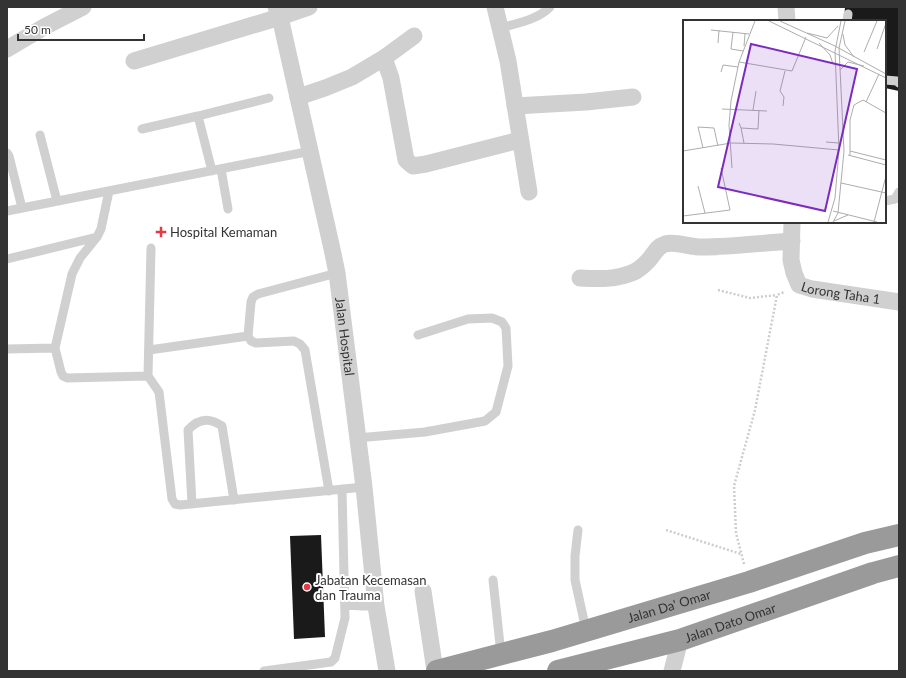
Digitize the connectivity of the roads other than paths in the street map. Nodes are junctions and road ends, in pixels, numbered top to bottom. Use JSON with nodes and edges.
{"nodes":[{"id":1,"x":83,"y":7,"type":"edge"},
{"id":2,"x":309,"y":7,"type":"edge"},
{"id":3,"x":495,"y":7,"type":"edge"},
{"id":4,"x":550,"y":7,"type":"edge"},
{"id":5,"x":786,"y":7,"type":"edge"},
{"id":6,"x":278,"y":12,"type":"edge"},
{"id":7,"x":787,"y":20,"type":"edge"},
{"id":8,"x":500,"y":28,"type":"junction"},
{"id":9,"x":414,"y":36,"type":"dead end"},
{"id":10,"x":7,"y":48,"type":"edge"},
{"id":11,"x":384,"y":58,"type":"junction"},
{"id":12,"x":134,"y":61,"type":"dead end"},
{"id":13,"x":886,"y":80,"type":"edge"},
{"id":14,"x":899,"y":83,"type":"edge"},
{"id":15,"x":298,"y":97,"type":"junction"},
{"id":16,"x":633,"y":97,"type":"dead end"},
{"id":17,"x":269,"y":98,"type":"dead end"},
{"id":18,"x":515,"y":106,"type":"junction"},
{"id":19,"x":198,"y":116,"type":"junction"},
{"id":20,"x":142,"y":129,"type":"dead end"},
{"id":21,"x":40,"y":135,"type":"dead end"},
{"id":22,"x":520,"y":140,"type":"junction"},
{"id":23,"x":311,"y":151,"type":"junction"},
{"id":24,"x":7,"y":153,"type":"edge"},
{"id":25,"x":216,"y":170,"type":"junction"},
{"id":26,"x":109,"y":191,"type":"junction"},
{"id":27,"x":529,"y":192,"type":"dead end"},
{"id":28,"x":899,"y":192,"type":"edge"},
{"id":29,"x":57,"y":201,"type":"junction"},
{"id":30,"x":886,"y":201,"type":"edge"},
{"id":31,"x":22,"y":208,"type":"junction"},
{"id":32,"x":228,"y":209,"type":"dead end"},
{"id":33,"x":7,"y":211,"type":"edge"},
{"id":34,"x":792,"y":223,"type":"edge"},
{"id":35,"x":98,"y":237,"type":"junction"},
{"id":36,"x":792,"y":241,"type":"junction"},
{"id":37,"x":151,"y":248,"type":"dead end"},
{"id":38,"x":8,"y":257,"type":"edge"},
{"id":39,"x":337,"y":273,"type":"junction"},
{"id":40,"x":580,"y":278,"type":"dead end"},
{"id":41,"x":899,"y":302,"type":"edge"},
{"id":42,"x":418,"y":335,"type":"dead end"},
{"id":43,"x":248,"y":336,"type":"junction"},
{"id":44,"x":55,"y":348,"type":"junction"},
{"id":45,"x":7,"y":349,"type":"edge"},
{"id":46,"x":149,"y":350,"type":"junction"},
{"id":47,"x":148,"y":376,"type":"junction"},
{"id":48,"x":357,"y":438,"type":"junction"},
{"id":49,"x":364,"y":487,"type":"junction"},
{"id":50,"x":342,"y":489,"type":"junction"},
{"id":51,"x":328,"y":491,"type":"junction"},
{"id":52,"x":234,"y":500,"type":"junction"},
{"id":53,"x":192,"y":504,"type":"junction"},
{"id":54,"x":899,"y":525,"type":"edge"},
{"id":55,"x":578,"y":530,"type":"dead end"},
{"id":56,"x":899,"y":535,"type":"edge"},
{"id":57,"x":865,"y":543,"type":"junction"},
{"id":58,"x":899,"y":566,"type":"edge"},
{"id":59,"x":873,"y":573,"type":"junction"},
{"id":60,"x":493,"y":580,"type":"dead end"},
{"id":61,"x":899,"y":582,"type":"edge"},
{"id":62,"x":422,"y":591,"type":"dead end"},
{"id":63,"x":345,"y":605,"type":"junction"},
{"id":64,"x":376,"y":606,"type":"junction"},
{"id":65,"x":586,"y":630,"type":"junction"},
{"id":66,"x":680,"y":640,"type":"junction"},
{"id":67,"x":501,"y":654,"type":"junction"},
{"id":68,"x":264,"y":671,"type":"edge"},
{"id":69,"x":387,"y":671,"type":"edge"},
{"id":70,"x":436,"y":671,"type":"edge"},
{"id":71,"x":558,"y":671,"type":"edge"},
{"id":72,"x":672,"y":671,"type":"edge"}],
"edges":[{"from":1,"to":10,"type":"street"},
{"from":2,"to":6,"type":"street"},
{"from":3,"to":8,"type":"street"},
{"from":4,"to":8,"type":"lane"},
{"from":5,"to":7,"type":"street"},
{"from":6,"to":12,"type":"street"},
{"from":6,"to":15,"type":"street","name":"Jalan Hospital"},
{"from":8,"to":18,"type":"street"},
{"from":9,"to":11,"type":"street"},
{"from":11,"to":15,"type":"street"},
{"from":11,"to":22,"type":"street"},
{"from":13,"to":14,"type":"lane"},
{"from":15,"to":23,"type":"street","name":"Jalan Hospital"},
{"from":16,"to":18,"type":"street"},
{"from":17,"to":19,"type":"lane"},
{"from":18,"to":22,"type":"street"},
{"from":19,"to":20,"type":"lane"},
{"from":19,"to":25,"type":"lane"},
{"from":21,"to":29,"type":"lane"},
{"from":22,"to":27,"type":"street"},
{"from":23,"to":25,"type":"lane"},
{"from":23,"to":39,"type":"street","name":"Jalan Hospital"},
{"from":24,"to":31,"type":"lane"},
{"from":25,"to":26,"type":"lane"},
{"from":25,"to":32,"type":"lane"},
{"from":26,"to":29,"type":"lane"},
{"from":26,"to":35,"type":"lane"},
{"from":28,"to":30,"type":"lane"},
{"from":29,"to":31,"type":"lane"},
{"from":31,"to":33,"type":"lane"},
{"from":34,"to":36,"type":"street","name":"Lorong Taha 1"},
{"from":35,"to":38,"type":"lane"},
{"from":35,"to":44,"type":"lane"},
{"from":36,"to":40,"type":"street"},
{"from":36,"to":41,"type":"street","name":"Lorong Taha 1"},
{"from":37,"to":46,"type":"lane"},
{"from":39,"to":43,"type":"lane"},
{"from":39,"to":48,"type":"street","name":"Jalan Hospital"},
{"from":42,"to":48,"type":"lane"},
{"from":43,"to":46,"type":"lane"},
{"from":43,"to":51,"type":"lane"},
{"from":44,"to":45,"type":"lane"},
{"from":44,"to":47,"type":"lane"},
{"from":46,"to":47,"type":"lane"},
{"from":47,"to":53,"type":"lane"},
{"from":48,"to":49,"type":"street","name":"Jalan Hospital"},
{"from":49,"to":50,"type":"lane"},
{"from":49,"to":64,"type":"street","name":"Jalan Hospital"},
{"from":50,"to":51,"type":"lane"},
{"from":50,"to":63,"type":"lane"},
{"from":51,"to":52,"type":"lane"},
{"from":52,"to":53,"type":"lane"},
{"from":52,"to":53,"type":"lane"},
{"from":54,"to":57,"type":"highway"},
{"from":55,"to":65,"type":"lane"},
{"from":56,"to":57,"type":"highway","name":"Jalan Da' Omar"},
{"from":57,"to":65,"type":"highway","name":"Jalan Da' Omar"},
{"from":58,"to":59,"type":"highway","name":"Jalan Dato Omar"},
{"from":59,"to":61,"type":"highway"},
{"from":59,"to":66,"type":"highway","name":"Jalan Dato Omar"},
{"from":60,"to":67,"type":"lane"},
{"from":62,"to":70,"type":"street"},
{"from":63,"to":64,"type":"lane"},
{"from":63,"to":68,"type":"lane"},
{"from":64,"to":69,"type":"street","name":"Jalan Hospital"},
{"from":65,"to":67,"type":"highway","name":"Jalan Da' Omar"},
{"from":66,"to":71,"type":"highway","name":"Jalan Dato Omar"},
{"from":66,"to":72,"type":"street"},
{"from":67,"to":70,"type":"highway","name":"Jalan Da' Omar"}]}
